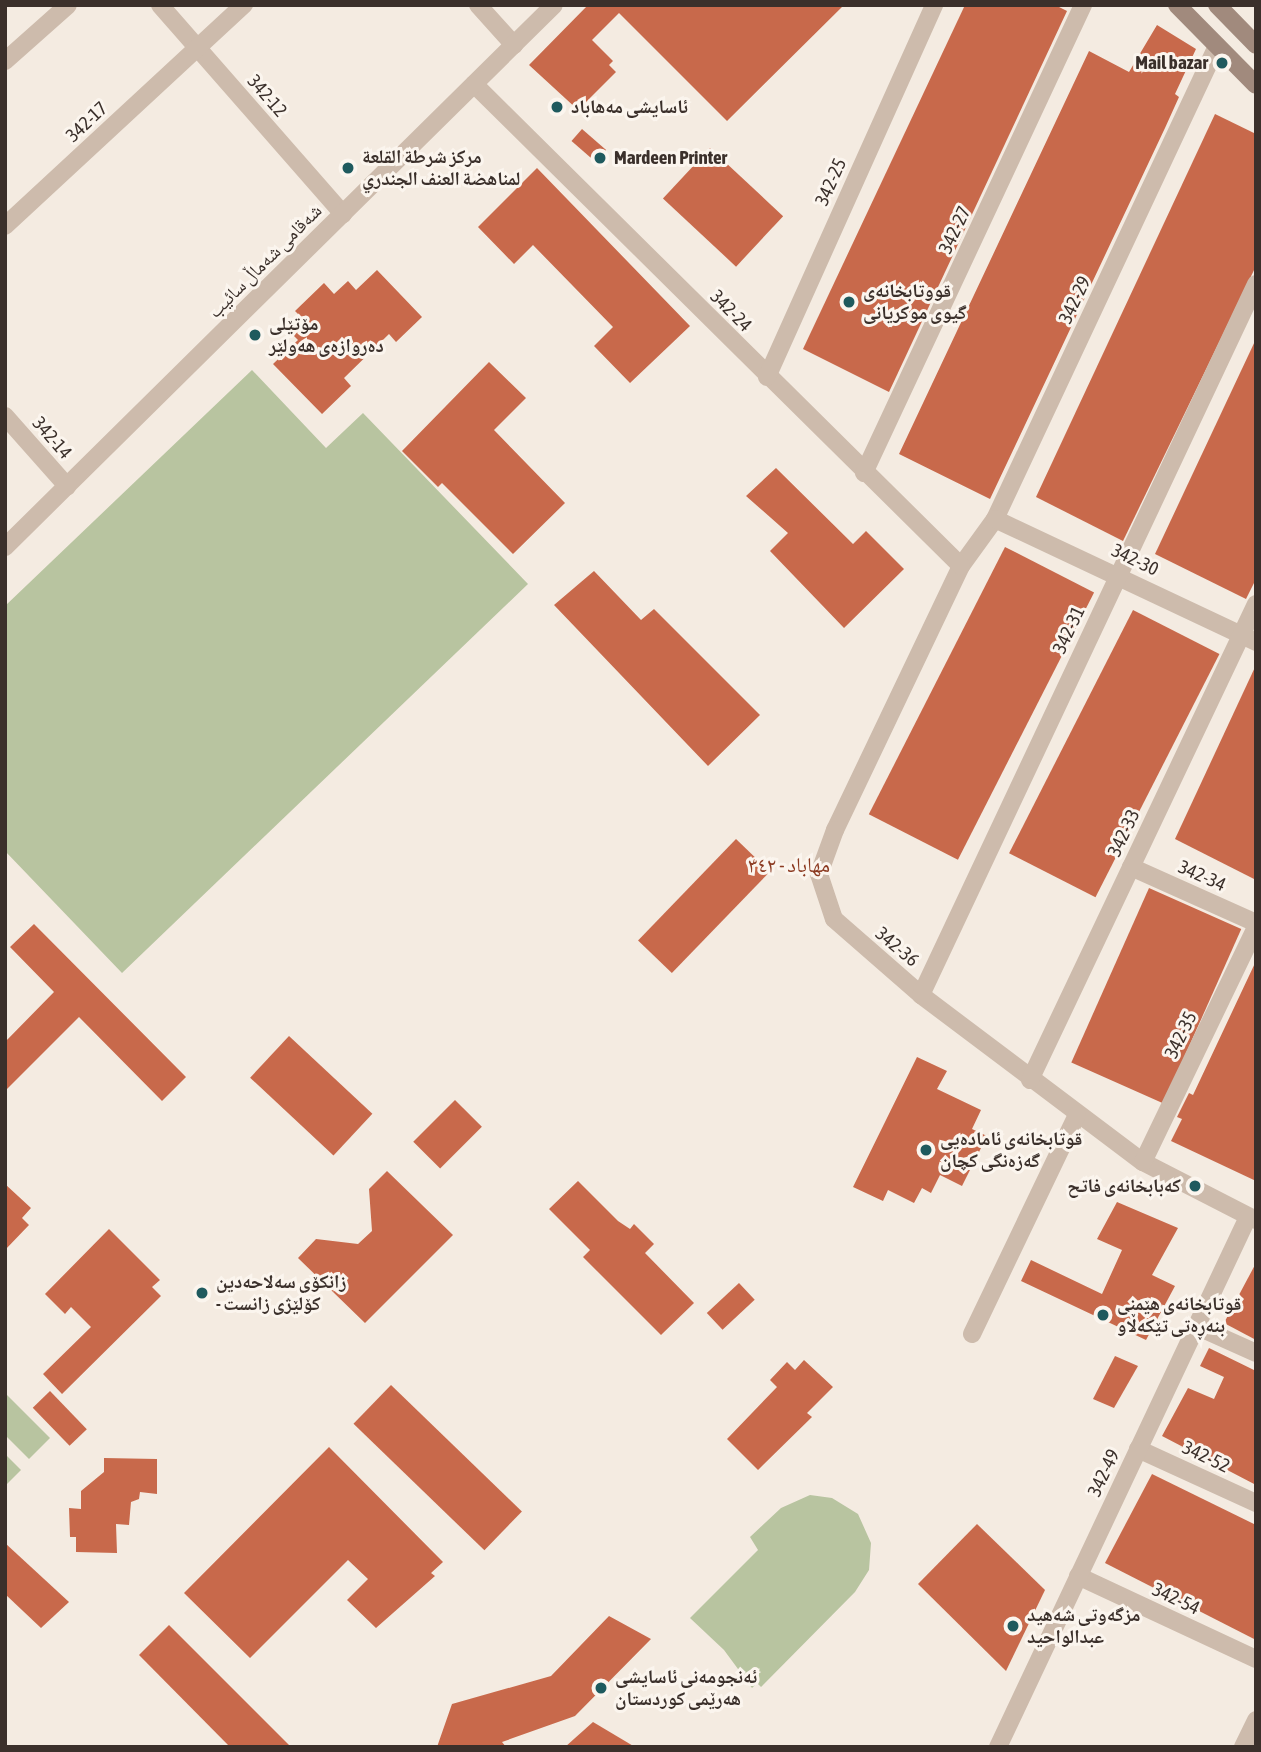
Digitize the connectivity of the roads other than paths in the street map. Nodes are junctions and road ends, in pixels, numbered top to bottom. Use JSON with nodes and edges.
{"nodes":[{"id":1,"x":68,"y":5,"type":"edge"},
{"id":2,"x":160,"y":5,"type":"edge"},
{"id":3,"x":244,"y":5,"type":"edge"},
{"id":4,"x":478,"y":5,"type":"edge"},
{"id":5,"x":554,"y":5,"type":"edge"},
{"id":6,"x":934,"y":5,"type":"edge"},
{"id":7,"x":1083,"y":5,"type":"edge"},
{"id":8,"x":1177,"y":5,"type":"edge"},
{"id":9,"x":1225,"y":8,"type":"edge"},
{"id":10,"x":513,"y":45,"type":"junction"},
{"id":11,"x":1256,"y":45,"type":"edge"},
{"id":12,"x":1217,"y":46,"type":"junction"},
{"id":13,"x":198,"y":49,"type":"junction"},
{"id":14,"x":5,"y":61,"type":"edge"},
{"id":15,"x":474,"y":84,"type":"junction"},
{"id":16,"x":1256,"y":85,"type":"edge"},
{"id":17,"x":343,"y":214,"type":"junction"},
{"id":18,"x":5,"y":226,"type":"edge"},
{"id":19,"x":1256,"y":284,"type":"edge"},
{"id":20,"x":767,"y":377,"type":"junction"},
{"id":21,"x":5,"y":416,"type":"edge"},
{"id":22,"x":864,"y":473,"type":"junction"},
{"id":23,"x":67,"y":486,"type":"junction"},
{"id":24,"x":995,"y":519,"type":"junction"},
{"id":25,"x":5,"y":547,"type":"edge"},
{"id":26,"x":961,"y":566,"type":"junction"},
{"id":27,"x":1118,"y":575,"type":"junction"},
{"id":28,"x":1256,"y":604,"type":"edge"},
{"id":29,"x":1248,"y":639,"type":"edge"},
{"id":30,"x":1131,"y":867,"type":"junction"},
{"id":31,"x":1256,"y":925,"type":"edge"},
{"id":32,"x":920,"y":995,"type":"junction"},
{"id":33,"x":1030,"y":1080,"type":"junction"},
{"id":34,"x":1077,"y":1115,"type":"junction"},
{"id":35,"x":1143,"y":1162,"type":"junction"},
{"id":36,"x":1252,"y":1218,"type":"edge"},
{"id":37,"x":1196,"y":1326,"type":"junction"},
{"id":38,"x":972,"y":1334,"type":"dead end"},
{"id":39,"x":1256,"y":1353,"type":"edge"},
{"id":40,"x":1138,"y":1449,"type":"junction"},
{"id":41,"x":1256,"y":1503,"type":"edge"},
{"id":42,"x":1078,"y":1577,"type":"junction"},
{"id":43,"x":1256,"y":1659,"type":"edge"},
{"id":44,"x":1256,"y":1720,"type":"edge"},
{"id":45,"x":998,"y":1747,"type":"edge"},
{"id":46,"x":1243,"y":1747,"type":"edge"}],
"edges":[{"from":1,"to":14,"type":"street"},
{"from":2,"to":13,"type":"street","name":"342-12"},
{"from":3,"to":13,"type":"street","name":"342-17"},
{"from":4,"to":10,"type":"street"},
{"from":5,"to":10,"type":"street","name":"شەقامی شەماڵ سائیب"},
{"from":6,"to":20,"type":"street","name":"342-25"},
{"from":7,"to":22,"type":"street","name":"342-27"},
{"from":8,"to":12,"type":"main road"},
{"from":9,"to":11,"type":"main road"},
{"from":10,"to":15,"type":"street","name":"شەقامی شەماڵ سائیب"},
{"from":12,"to":16,"type":"main road"},
{"from":12,"to":24,"type":"street","name":"342-29"},
{"from":13,"to":17,"type":"street","name":"342-12"},
{"from":13,"to":18,"type":"street","name":"342-17"},
{"from":15,"to":17,"type":"street","name":"شەقامی شەماڵ سائیب"},
{"from":15,"to":20,"type":"street","name":"342-24"},
{"from":17,"to":23,"type":"street","name":"شەقامی شەماڵ سائیب"},
{"from":19,"to":27,"type":"street","name":"342-31"},
{"from":20,"to":22,"type":"street","name":"342-24"},
{"from":21,"to":23,"type":"street","name":"342-14"},
{"from":22,"to":26,"type":"street","name":"342-24"},
{"from":23,"to":25,"type":"street","name":"شەقامی شەماڵ سائیب"},
{"from":24,"to":26,"type":"street","name":"342-29"},
{"from":24,"to":27,"type":"street","name":"342-30"},
{"from":26,"to":32,"type":"street","name":"342-36"},
{"from":27,"to":29,"type":"street","name":"342-30"},
{"from":27,"to":32,"type":"street","name":"342-31"},
{"from":28,"to":29,"type":"street","name":"342-33"},
{"from":29,"to":30,"type":"street","name":"342-33"},
{"from":30,"to":31,"type":"street","name":"342-34"},
{"from":30,"to":33,"type":"street","name":"342-33"},
{"from":31,"to":35,"type":"street","name":"342-35"},
{"from":32,"to":33,"type":"street","name":"342-36"},
{"from":33,"to":34,"type":"street","name":"342-36"},
{"from":34,"to":35,"type":"street","name":"342-36"},
{"from":34,"to":38,"type":"street"},
{"from":35,"to":36,"type":"street","name":"342-36"},
{"from":36,"to":37,"type":"street","name":"342-49"},
{"from":37,"to":39,"type":"street"},
{"from":37,"to":40,"type":"street","name":"342-49"},
{"from":40,"to":41,"type":"street","name":"342-52"},
{"from":40,"to":42,"type":"street","name":"342-49"},
{"from":42,"to":43,"type":"street","name":"342-54"},
{"from":42,"to":45,"type":"street","name":"342-49"},
{"from":44,"to":46,"type":"street"}]}
